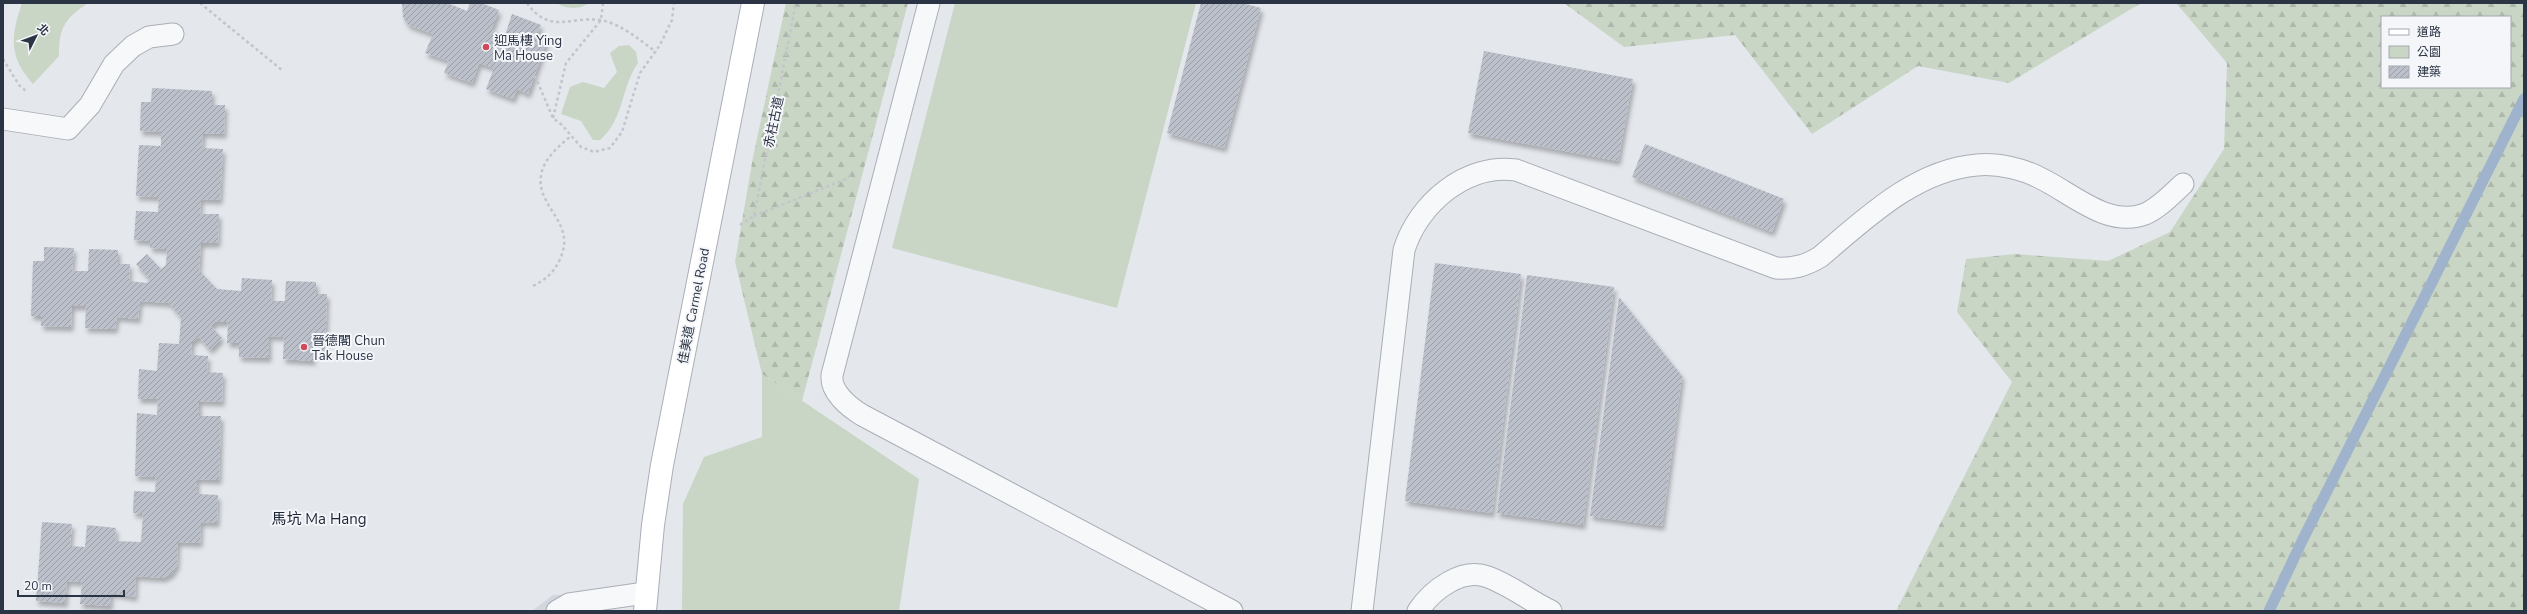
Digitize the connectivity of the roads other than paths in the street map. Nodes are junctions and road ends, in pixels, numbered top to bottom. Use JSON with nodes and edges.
{"nodes":[{"id":1,"x":753,"y":3,"type":"edge"},
{"id":2,"x":929,"y":3,"type":"edge"},
{"id":3,"x":173,"y":34,"type":"dead end"},
{"id":4,"x":3,"y":119,"type":"edge"},
{"id":5,"x":2184,"y":184,"type":"dead end"},
{"id":6,"x":645,"y":602,"type":"edge"},
{"id":7,"x":557,"y":611,"type":"edge"},
{"id":8,"x":1232,"y":611,"type":"edge"},
{"id":9,"x":1362,"y":611,"type":"edge"},
{"id":10,"x":1418,"y":611,"type":"edge"},
{"id":11,"x":1551,"y":611,"type":"edge"}],
"edges":[{"from":1,"to":6,"type":"street","name":"佳美道 Carmel Road"},
{"from":2,"to":8,"type":"lane"},
{"from":3,"to":4,"type":"lane"},
{"from":5,"to":9,"type":"lane"},
{"from":6,"to":7,"type":"lane"},
{"from":10,"to":11,"type":"lane"}]}
